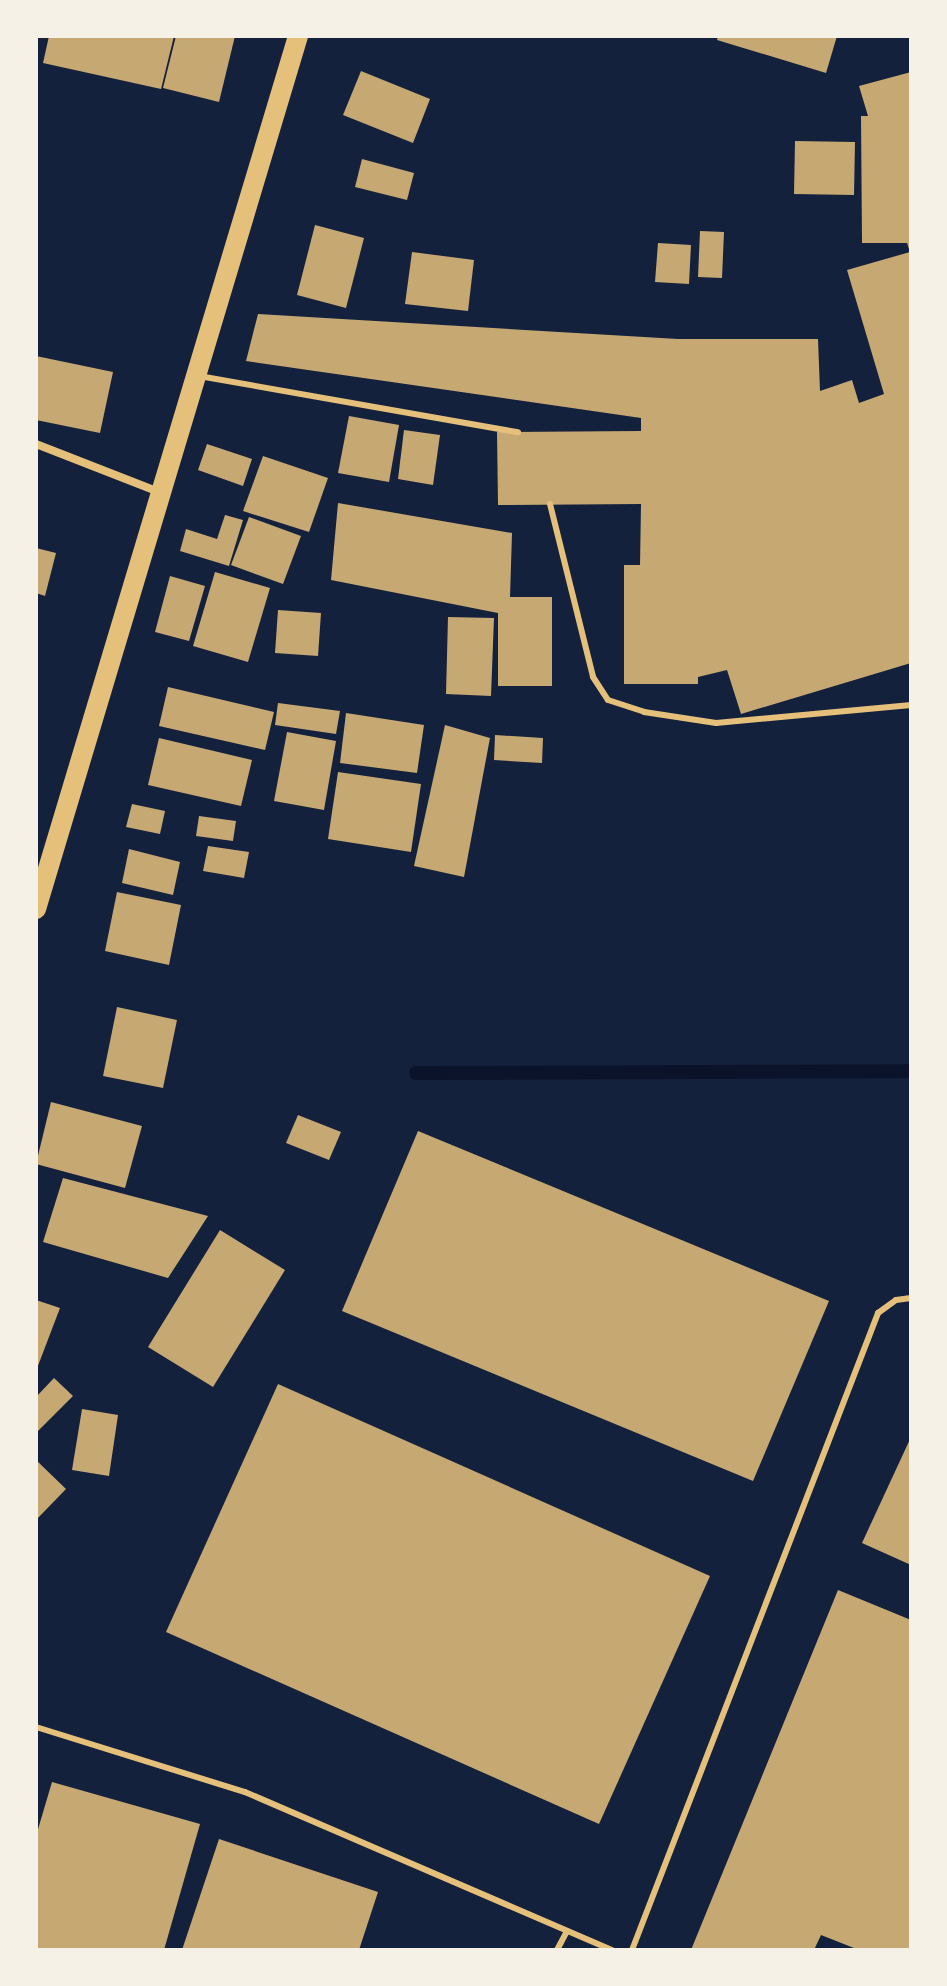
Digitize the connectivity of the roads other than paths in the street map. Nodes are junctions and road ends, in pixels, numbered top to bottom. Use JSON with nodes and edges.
{"nodes":[{"id":1,"x":298,"y":36,"type":"edge"},
{"id":2,"x":195,"y":375,"type":"junction"},
{"id":3,"x":518,"y":432,"type":"dead end"},
{"id":4,"x":36,"y":444,"type":"edge"},
{"id":5,"x":160,"y":492,"type":"junction"},
{"id":6,"x":550,"y":504,"type":"dead end"},
{"id":7,"x":911,"y":705,"type":"edge"},
{"id":8,"x":36,"y":909,"type":"edge"},
{"id":9,"x":911,"y":1298,"type":"edge"},
{"id":10,"x":36,"y":1727,"type":"edge"},
{"id":11,"x":567,"y":1931,"type":"junction"},
{"id":12,"x":557,"y":1950,"type":"edge"},
{"id":13,"x":612,"y":1950,"type":"edge"},
{"id":14,"x":632,"y":1950,"type":"edge"}],
"edges":[{"from":1,"to":2,"type":"main road"},
{"from":2,"to":3,"type":"lane"},
{"from":2,"to":5,"type":"main road"},
{"from":4,"to":5,"type":"street"},
{"from":5,"to":8,"type":"main road"},
{"from":6,"to":7,"type":"lane"},
{"from":9,"to":14,"type":"lane"},
{"from":10,"to":11,"type":"lane"},
{"from":11,"to":12,"type":"lane"},
{"from":11,"to":13,"type":"lane"}]}
